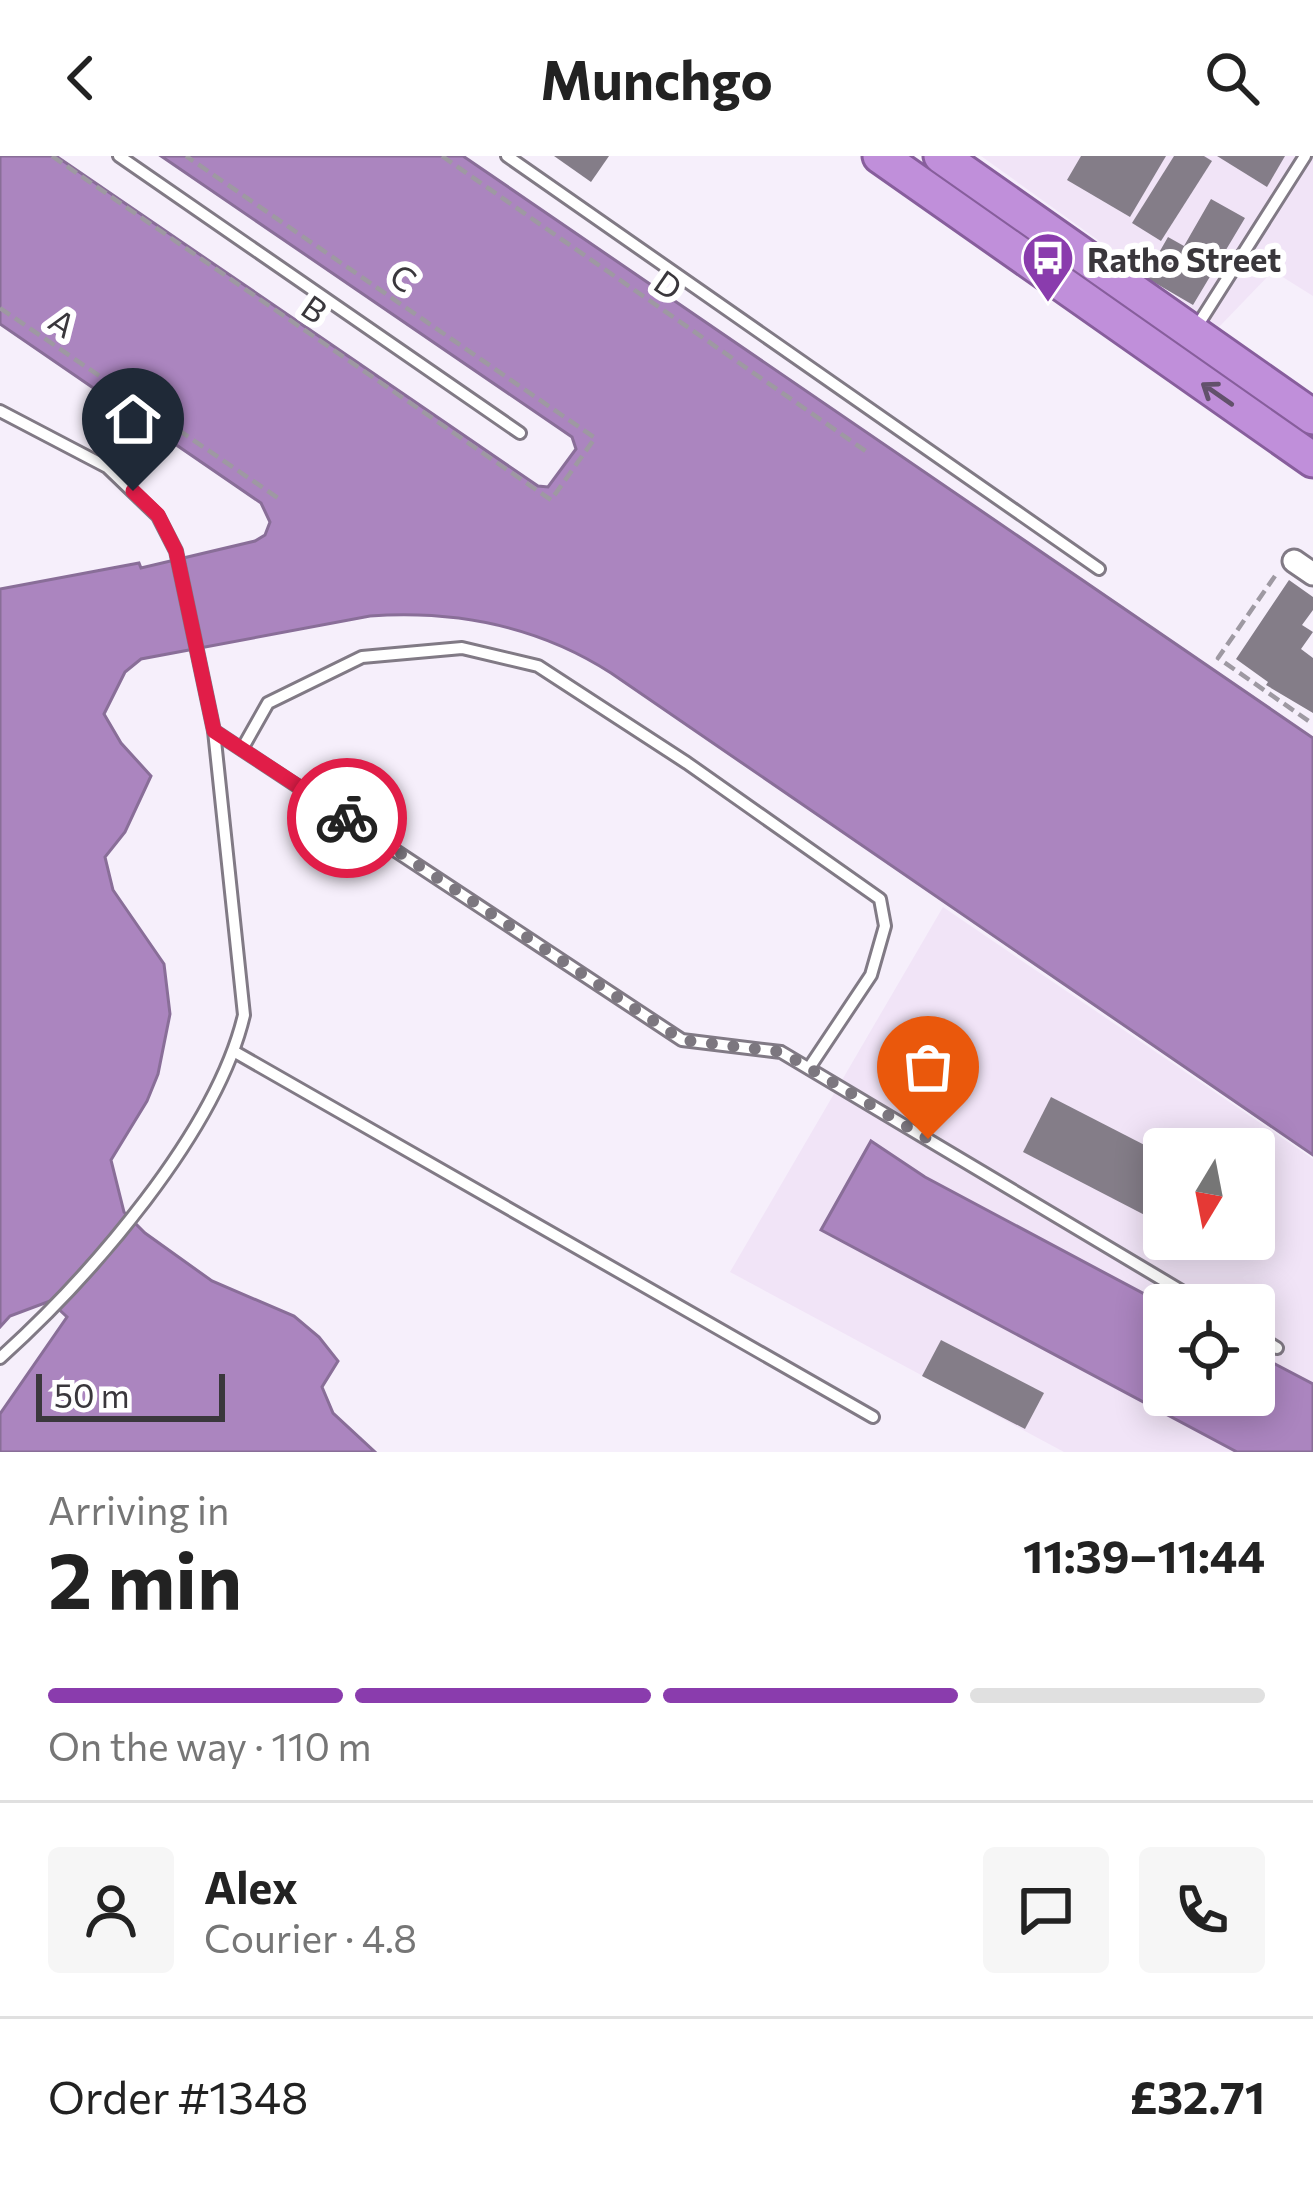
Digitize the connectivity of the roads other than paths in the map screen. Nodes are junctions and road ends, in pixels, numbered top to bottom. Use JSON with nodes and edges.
{"nodes":[{"id":1,"x":119,"y":156,"type":"edge"},
{"id":2,"x":508,"y":156,"type":"edge"},
{"id":3,"x":880,"y":156,"type":"edge"},
{"id":4,"x":942,"y":156,"type":"edge"},
{"id":5,"x":1305,"y":156,"type":"edge"},
{"id":6,"x":922,"y":187,"type":"junction"},
{"id":7,"x":1192,"y":334,"type":"junction"},
{"id":8,"x":1173,"y":364,"type":"junction"},
{"id":9,"x":0,"y":411,"type":"edge"},
{"id":10,"x":1313,"y":417,"type":"edge"},
{"id":11,"x":520,"y":434,"type":"dead end"},
{"id":12,"x":1313,"y":460,"type":"edge"},
{"id":13,"x":1099,"y":569,"type":"dead end"},
{"id":14,"x":214,"y":731,"type":"junction"},
{"id":15,"x":242,"y":749,"type":"junction"},
{"id":16,"x":235,"y":1052,"type":"junction"},
{"id":17,"x":809,"y":1068,"type":"junction"},
{"id":18,"x":1170,"y":1284,"type":"edge"},
{"id":19,"x":0,"y":1358,"type":"edge"},
{"id":20,"x":873,"y":1417,"type":"dead end"}],
"edges":[{"from":1,"to":11,"type":"lane"},
{"from":2,"to":13,"type":"lane"},
{"from":3,"to":6,"type":"highway"},
{"from":4,"to":6,"type":"lane"},
{"from":4,"to":7,"type":"highway"},
{"from":5,"to":7,"type":"lane"},
{"from":6,"to":8,"type":"highway"},
{"from":7,"to":8,"type":"lane"},
{"from":7,"to":10,"type":"highway"},
{"from":12,"to":8,"type":"highway","one_way":true},
{"from":9,"to":14,"type":"lane"},
{"from":14,"to":15,"type":"lane"},
{"from":14,"to":16,"type":"lane"},
{"from":15,"to":17,"type":"lane"},
{"from":15,"to":17,"type":"lane"},
{"from":16,"to":19,"type":"lane"},
{"from":16,"to":20,"type":"lane"},
{"from":17,"to":18,"type":"lane"}]}
